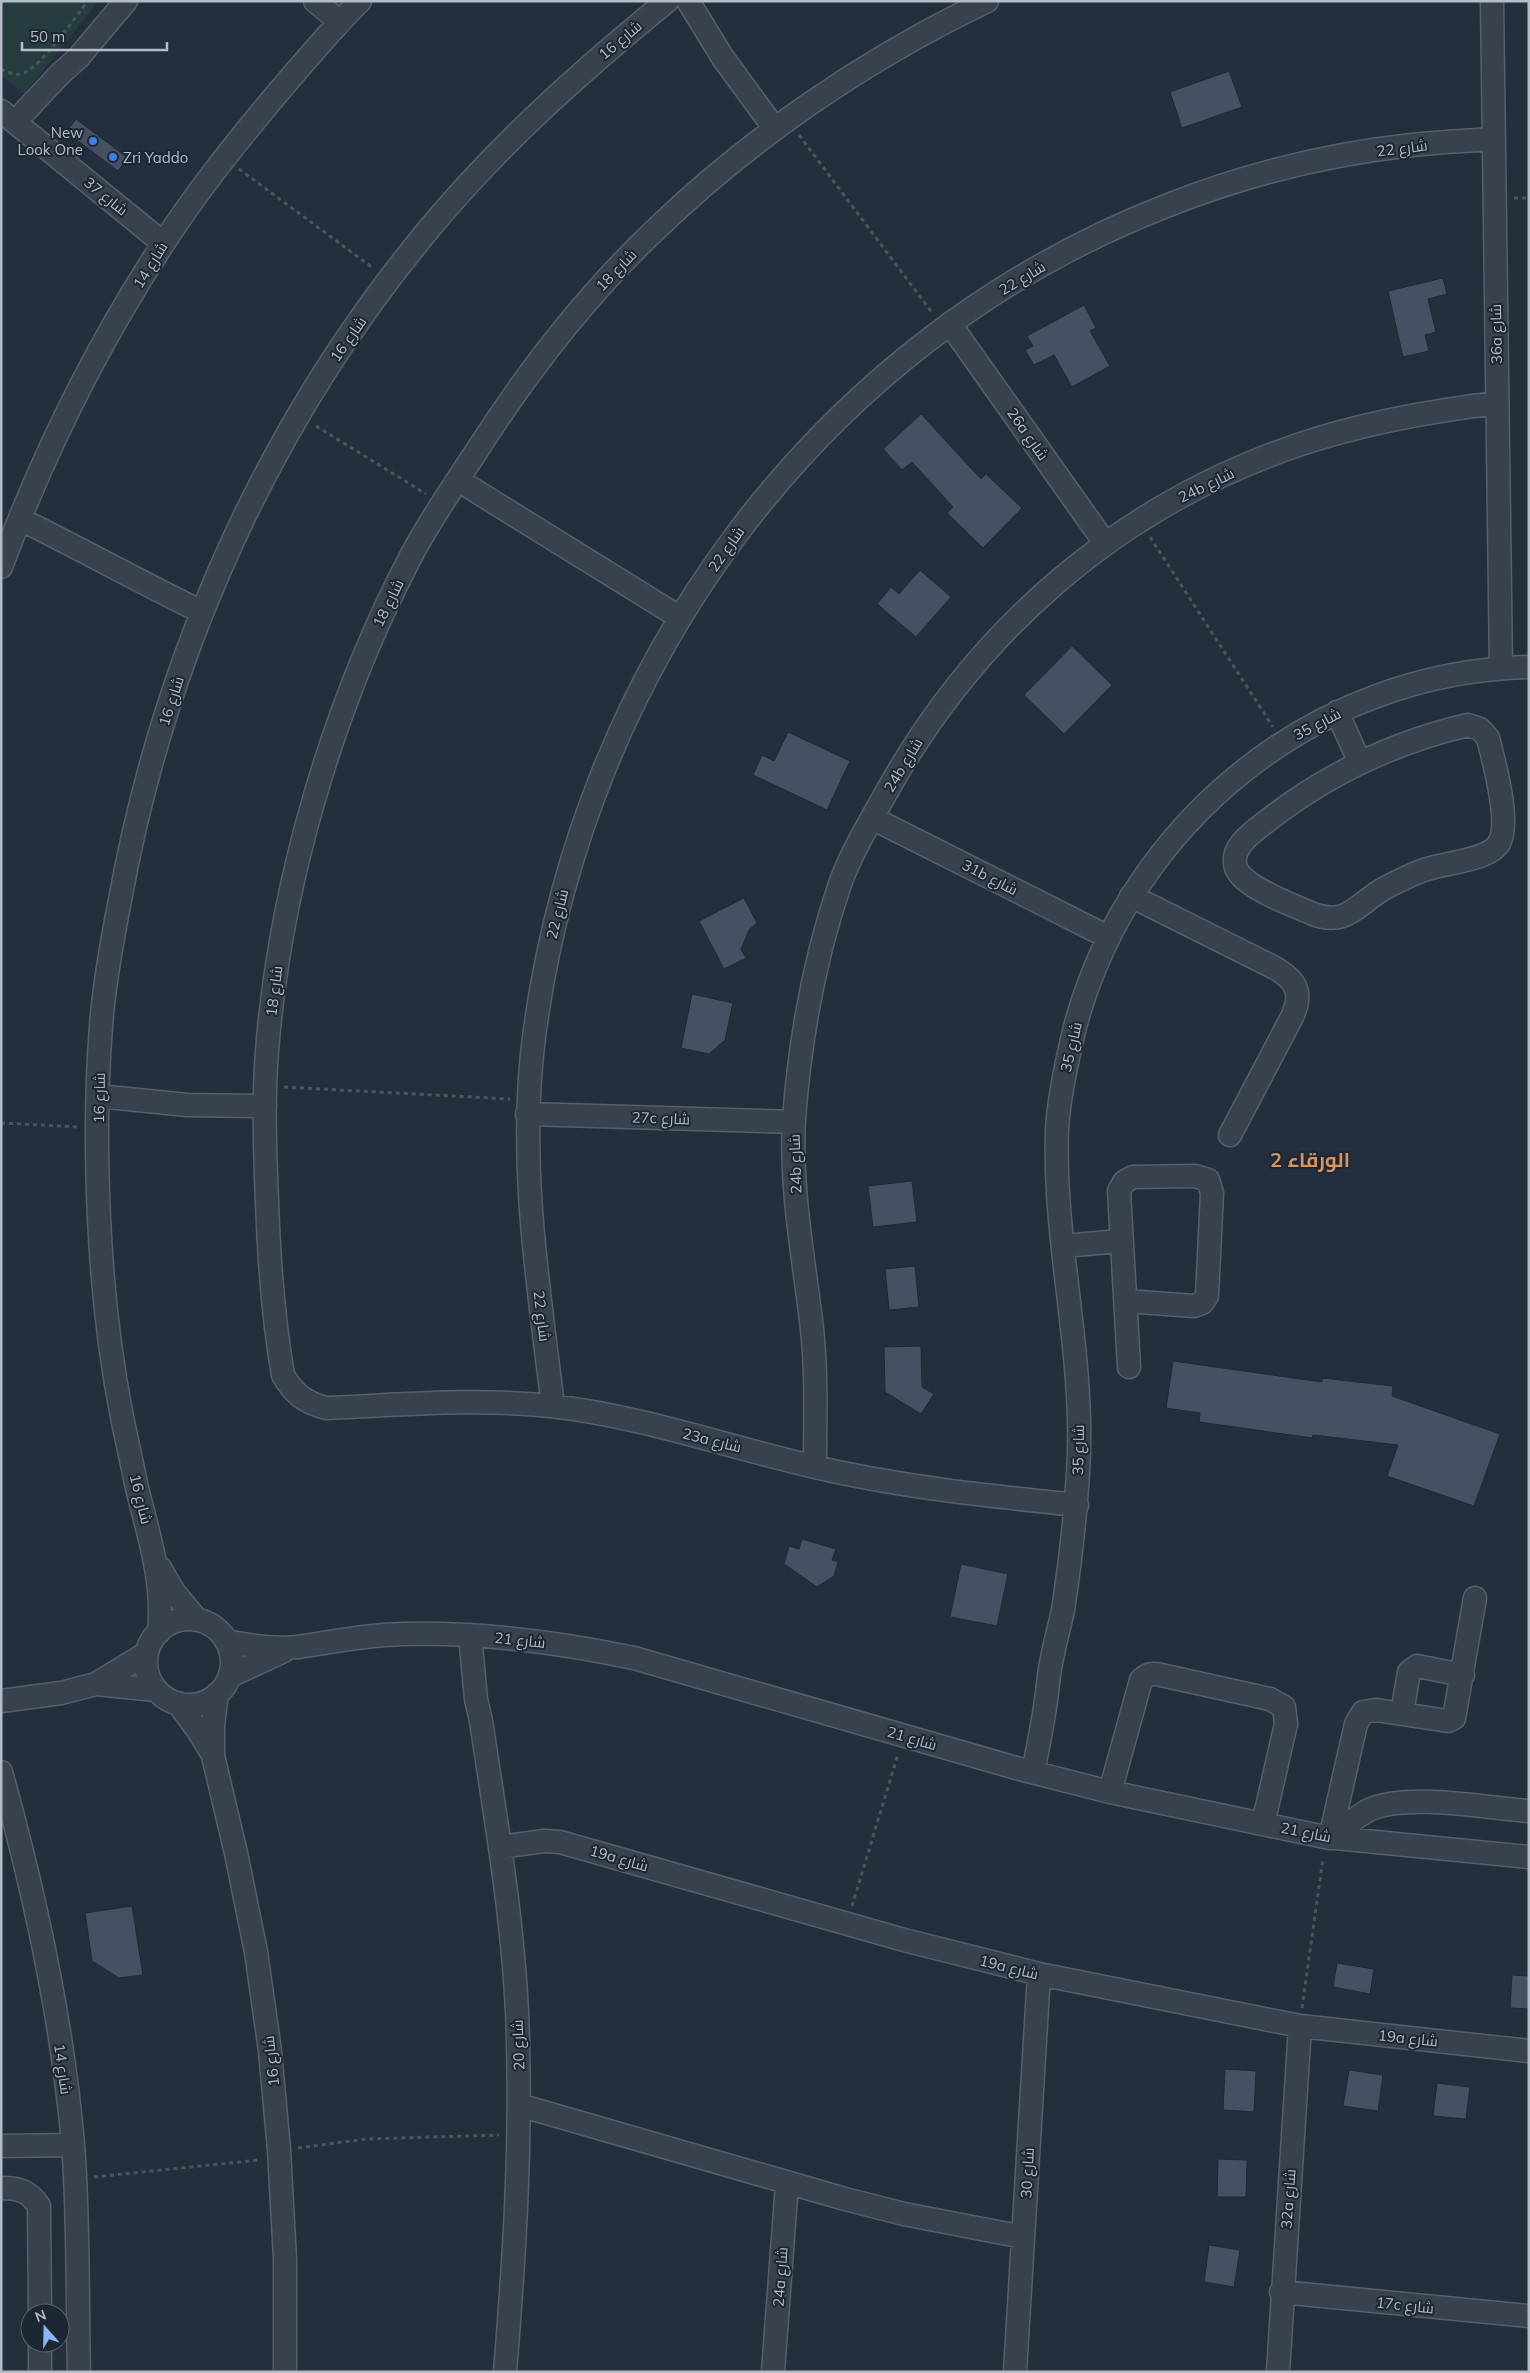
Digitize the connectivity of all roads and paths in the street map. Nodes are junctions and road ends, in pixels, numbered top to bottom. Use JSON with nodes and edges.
{"nodes":[{"id":1,"x":88,"y":1,"type":"edge"},
{"id":2,"x":126,"y":1,"type":"edge"},
{"id":3,"x":315,"y":1,"type":"edge"},
{"id":4,"x":360,"y":1,"type":"edge"},
{"id":5,"x":668,"y":1,"type":"edge"},
{"id":6,"x":688,"y":1,"type":"edge"},
{"id":7,"x":988,"y":1,"type":"edge"},
{"id":8,"x":1492,"y":1,"type":"edge"},
{"id":9,"x":340,"y":22,"type":"junction"},
{"id":10,"x":723,"y":58,"type":"junction"},
{"id":11,"x":1,"y":69,"type":"edge"},
{"id":12,"x":15,"y":122,"type":"edge"},
{"id":13,"x":782,"y":125,"type":"junction"},
{"id":14,"x":1493,"y":139,"type":"junction"},
{"id":15,"x":225,"y":158,"type":"junction"},
{"id":16,"x":163,"y":243,"type":"junction"},
{"id":17,"x":389,"y":280,"type":"junction"},
{"id":18,"x":947,"y":326,"type":"junction"},
{"id":19,"x":1497,"y":403,"type":"junction"},
{"id":20,"x":299,"y":416,"type":"junction"},
{"id":21,"x":458,"y":480,"type":"junction"},
{"id":22,"x":442,"y":504,"type":"junction"},
{"id":23,"x":1140,"y":521,"type":"junction"},
{"id":24,"x":17,"y":527,"type":"junction"},
{"id":25,"x":1105,"y":543,"type":"junction"},
{"id":26,"x":1,"y":567,"type":"edge"},
{"id":27,"x":205,"y":605,"type":"junction"},
{"id":28,"x":680,"y":617,"type":"junction"},
{"id":29,"x":1529,"y":667,"type":"edge"},
{"id":30,"x":1501,"y":668,"type":"junction"},
{"id":31,"x":1330,"y":716,"type":"junction"},
{"id":32,"x":1283,"y":743,"type":"junction"},
{"id":33,"x":1355,"y":766,"type":"junction"},
{"id":34,"x":872,"y":818,"type":"junction"},
{"id":35,"x":1131,"y":896,"type":"junction"},
{"id":36,"x":1108,"y":937,"type":"junction"},
{"id":37,"x":265,"y":1096,"type":"junction"},
{"id":38,"x":528,"y":1107,"type":"junction"},
{"id":39,"x":98,"y":1112,"type":"junction"},
{"id":40,"x":794,"y":1122,"type":"junction"},
{"id":41,"x":1,"y":1123,"type":"edge"},
{"id":42,"x":1230,"y":1135,"type":"dead end"},
{"id":43,"x":1121,"y":1248,"type":"junction"},
{"id":44,"x":1063,"y":1254,"type":"junction"},
{"id":45,"x":1126,"y":1301,"type":"junction"},
{"id":46,"x":1129,"y":1367,"type":"dead end"},
{"id":47,"x":553,"y":1406,"type":"junction"},
{"id":48,"x":345,"y":1408,"type":"joint"},
{"id":49,"x":815,"y":1467,"type":"junction"},
{"id":50,"x":1076,"y":1505,"type":"junction"},
{"id":51,"x":155,"y":1558,"type":"junction"},
{"id":52,"x":1475,"y":1598,"type":"dead end"},
{"id":53,"x":197,"y":1620,"type":"junction"},
{"id":54,"x":159,"y":1632,"type":"junction"},
{"id":55,"x":479,"y":1636,"type":"junction"},
{"id":56,"x":226,"y":1641,"type":"junction"},
{"id":57,"x":297,"y":1647,"type":"junction"},
{"id":58,"x":147,"y":1653,"type":"junction"},
{"id":59,"x":1463,"y":1675,"type":"junction"},
{"id":60,"x":230,"y":1676,"type":"junction"},
{"id":61,"x":96,"y":1684,"type":"junction"},
{"id":62,"x":156,"y":1690,"type":"junction"},
{"id":63,"x":61,"y":1693,"type":"junction"},
{"id":64,"x":217,"y":1694,"type":"junction"},
{"id":65,"x":1,"y":1701,"type":"edge"},
{"id":66,"x":178,"y":1703,"type":"junction"},
{"id":67,"x":1,"y":1714,"type":"edge"},
{"id":68,"x":1402,"y":1714,"type":"junction"},
{"id":69,"x":904,"y":1736,"type":"junction"},
{"id":70,"x":213,"y":1756,"type":"junction"},
{"id":71,"x":1025,"y":1770,"type":"junction"},
{"id":72,"x":1,"y":1772,"type":"edge"},
{"id":73,"x":1110,"y":1792,"type":"junction"},
{"id":74,"x":1528,"y":1811,"type":"edge"},
{"id":75,"x":1264,"y":1824,"type":"junction"},
{"id":76,"x":1328,"y":1838,"type":"junction"},
{"id":77,"x":500,"y":1847,"type":"junction"},
{"id":78,"x":1529,"y":1857,"type":"edge"},
{"id":79,"x":847,"y":1923,"type":"junction"},
{"id":80,"x":1039,"y":1974,"type":"junction"},
{"id":81,"x":1300,"y":2026,"type":"junction"},
{"id":82,"x":1529,"y":2051,"type":"edge"},
{"id":83,"x":519,"y":2105,"type":"junction"},
{"id":84,"x":520,"y":2135,"type":"junction"},
{"id":85,"x":73,"y":2145,"type":"junction"},
{"id":86,"x":1,"y":2146,"type":"edge"},
{"id":87,"x":280,"y":2154,"type":"junction"},
{"id":88,"x":74,"y":2179,"type":"junction"},
{"id":89,"x":787,"y":2183,"type":"junction"},
{"id":90,"x":1,"y":2188,"type":"edge"},
{"id":91,"x":76,"y":2214,"type":"junction"},
{"id":92,"x":1023,"y":2237,"type":"junction"},
{"id":93,"x":40,"y":2241,"type":"junction"},
{"id":94,"x":1281,"y":2292,"type":"junction"},
{"id":95,"x":40,"y":2303,"type":"edge"},
{"id":96,"x":1529,"y":2316,"type":"edge"},
{"id":97,"x":40,"y":2353,"type":"edge"},
{"id":98,"x":40,"y":2372,"type":"edge"},
{"id":99,"x":79,"y":2372,"type":"edge"},
{"id":100,"x":285,"y":2372,"type":"edge"},
{"id":101,"x":505,"y":2372,"type":"edge"},
{"id":102,"x":773,"y":2372,"type":"edge"},
{"id":103,"x":1015,"y":2372,"type":"edge"},
{"id":104,"x":1278,"y":2372,"type":"edge"}],
"edges":[{"from":1,"to":11,"type":"path"},
{"from":2,"to":12,"type":"street"},
{"from":3,"to":9,"type":"street"},
{"from":4,"to":9,"type":"street","name":"شارع 14"},
{"from":5,"to":10,"type":"street"},
{"from":5,"to":17,"type":"street","name":"شارع 16"},
{"from":6,"to":10,"type":"street"},
{"from":7,"to":13,"type":"street","name":"شارع 18"},
{"from":8,"to":14,"type":"street","name":"36a شارع"},
{"from":9,"to":15,"type":"street","name":"شارع 14"},
{"from":10,"to":13,"type":"street"},
{"from":12,"to":16,"type":"street","name":"شارع 37"},
{"from":13,"to":18,"type":"path"},
{"from":13,"to":21,"type":"street","name":"شارع 18"},
{"from":14,"to":18,"type":"street","name":"شارع 22"},
{"from":14,"to":19,"type":"street","name":"36a شارع"},
{"from":15,"to":16,"type":"street","name":"شارع 14"},
{"from":15,"to":17,"type":"path"},
{"from":16,"to":24,"type":"street","name":"شارع 14"},
{"from":17,"to":20,"type":"street","name":"شارع 16"},
{"from":18,"to":25,"type":"street","name":"26a شارع"},
{"from":18,"to":28,"type":"street","name":"شارع 22"},
{"from":19,"to":23,"type":"street","name":"24b شارع"},
{"from":19,"to":30,"type":"street","name":"36a شارع"},
{"from":20,"to":22,"type":"path"},
{"from":20,"to":27,"type":"street","name":"شارع 16"},
{"from":21,"to":22,"type":"street","name":"شارع 18"},
{"from":21,"to":28,"type":"street"},
{"from":22,"to":37,"type":"street","name":"شارع 18"},
{"from":23,"to":25,"type":"street","name":"24b شارع"},
{"from":23,"to":32,"type":"path"},
{"from":24,"to":26,"type":"street","name":"شارع 14"},
{"from":24,"to":27,"type":"street"},
{"from":25,"to":34,"type":"street","name":"24b شارع"},
{"from":27,"to":39,"type":"street","name":"شارع 16"},
{"from":28,"to":38,"type":"street","name":"شارع 22"},
{"from":29,"to":30,"type":"street","name":"شارع 35"},
{"from":30,"to":31,"type":"street","name":"شارع 35"},
{"from":31,"to":32,"type":"street","name":"شارع 35"},
{"from":31,"to":33,"type":"street"},
{"from":32,"to":35,"type":"street","name":"شارع 35"},
{"from":33,"to":33,"type":"street"},
{"from":34,"to":36,"type":"street","name":"31b شارع"},
{"from":34,"to":40,"type":"street","name":"24b شارع"},
{"from":35,"to":36,"type":"street","name":"شارع 35"},
{"from":35,"to":42,"type":"street"},
{"from":36,"to":44,"type":"street","name":"شارع 35"},
{"from":37,"to":38,"type":"path"},
{"from":37,"to":39,"type":"street"},
{"from":37,"to":48,"type":"street","name":"شارع 18"},
{"from":38,"to":40,"type":"street","name":"27c شارع"},
{"from":38,"to":47,"type":"street","name":"شارع 22"},
{"from":39,"to":41,"type":"path"},
{"from":39,"to":51,"type":"street","name":"شارع 16"},
{"from":40,"to":49,"type":"street","name":"24b شارع"},
{"from":43,"to":44,"type":"street"},
{"from":43,"to":45,"type":"street"},
{"from":43,"to":45,"type":"street"},
{"from":44,"to":50,"type":"street","name":"شارع 35"},
{"from":45,"to":46,"type":"street"},
{"from":47,"to":48,"type":"street","name":"23a شارع"},
{"from":47,"to":49,"type":"street","name":"23a شارع"},
{"from":49,"to":50,"type":"street","name":"23a شارع"},
{"from":50,"to":71,"type":"street","name":"شارع 35"},
{"from":51,"to":53,"type":"street","name":"شارع 16"},
{"from":51,"to":54,"type":"street","name":"شارع 16"},
{"from":52,"to":59,"type":"street"},
{"from":53,"to":54,"type":"street"},
{"from":53,"to":56,"type":"street"},
{"from":54,"to":58,"type":"street"},
{"from":55,"to":57,"type":"street","name":"شارع 21"},
{"from":55,"to":69,"type":"street","name":"شارع 21"},
{"from":55,"to":77,"type":"street","name":"شارع 20"},
{"from":56,"to":57,"type":"street","name":"شارع 21"},
{"from":56,"to":60,"type":"street"},
{"from":57,"to":60,"type":"street","name":"شارع 21"},
{"from":58,"to":61,"type":"street"},
{"from":58,"to":62,"type":"street"},
{"from":59,"to":68,"type":"street"},
{"from":59,"to":68,"type":"street"},
{"from":60,"to":64,"type":"street"},
{"from":61,"to":62,"type":"street"},
{"from":61,"to":63,"type":"street"},
{"from":62,"to":66,"type":"street"},
{"from":63,"to":65,"type":"street"},
{"from":63,"to":67,"type":"street"},
{"from":64,"to":66,"type":"street"},
{"from":64,"to":70,"type":"street","name":"شارع 16"},
{"from":66,"to":70,"type":"street","name":"شارع 16"},
{"from":68,"to":76,"type":"street"},
{"from":69,"to":71,"type":"street","name":"شارع 21"},
{"from":69,"to":79,"type":"path"},
{"from":70,"to":87,"type":"street","name":"شارع 16"},
{"from":71,"to":73,"type":"street","name":"شارع 21"},
{"from":72,"to":85,"type":"street","name":"شارع 14"},
{"from":73,"to":75,"type":"street","name":"شارع 21"},
{"from":73,"to":75,"type":"street"},
{"from":74,"to":76,"type":"street"},
{"from":75,"to":76,"type":"street","name":"شارع 21"},
{"from":76,"to":78,"type":"street","name":"شارع 21"},
{"from":76,"to":81,"type":"path"},
{"from":77,"to":79,"type":"street","name":"19a شارع"},
{"from":77,"to":83,"type":"street","name":"شارع 20"},
{"from":79,"to":80,"type":"street","name":"19a شارع"},
{"from":80,"to":81,"type":"street","name":"19a شارع"},
{"from":80,"to":92,"type":"street","name":"شارع 30"},
{"from":81,"to":82,"type":"street","name":"19a شارع"},
{"from":81,"to":94,"type":"street","name":"32a شارع"},
{"from":83,"to":84,"type":"street","name":"شارع 20"},
{"from":83,"to":89,"type":"street"},
{"from":84,"to":87,"type":"path"},
{"from":84,"to":101,"type":"street","name":"شارع 20"},
{"from":85,"to":86,"type":"street"},
{"from":85,"to":88,"type":"street","name":"شارع 14"},
{"from":87,"to":88,"type":"path"},
{"from":87,"to":100,"type":"street","name":"شارع 16"},
{"from":88,"to":91,"type":"street","name":"شارع 14"},
{"from":89,"to":92,"type":"street"},
{"from":89,"to":102,"type":"street","name":"24a شارع"},
{"from":90,"to":93,"type":"street"},
{"from":91,"to":93,"type":"street"},
{"from":91,"to":99,"type":"street","name":"شارع 14"},
{"from":92,"to":103,"type":"street","name":"شارع 30"},
{"from":93,"to":95,"type":"street"},
{"from":94,"to":96,"type":"street","name":"17c شارع"},
{"from":94,"to":104,"type":"street","name":"32a شارع"},
{"from":97,"to":98,"type":"street"}]}
